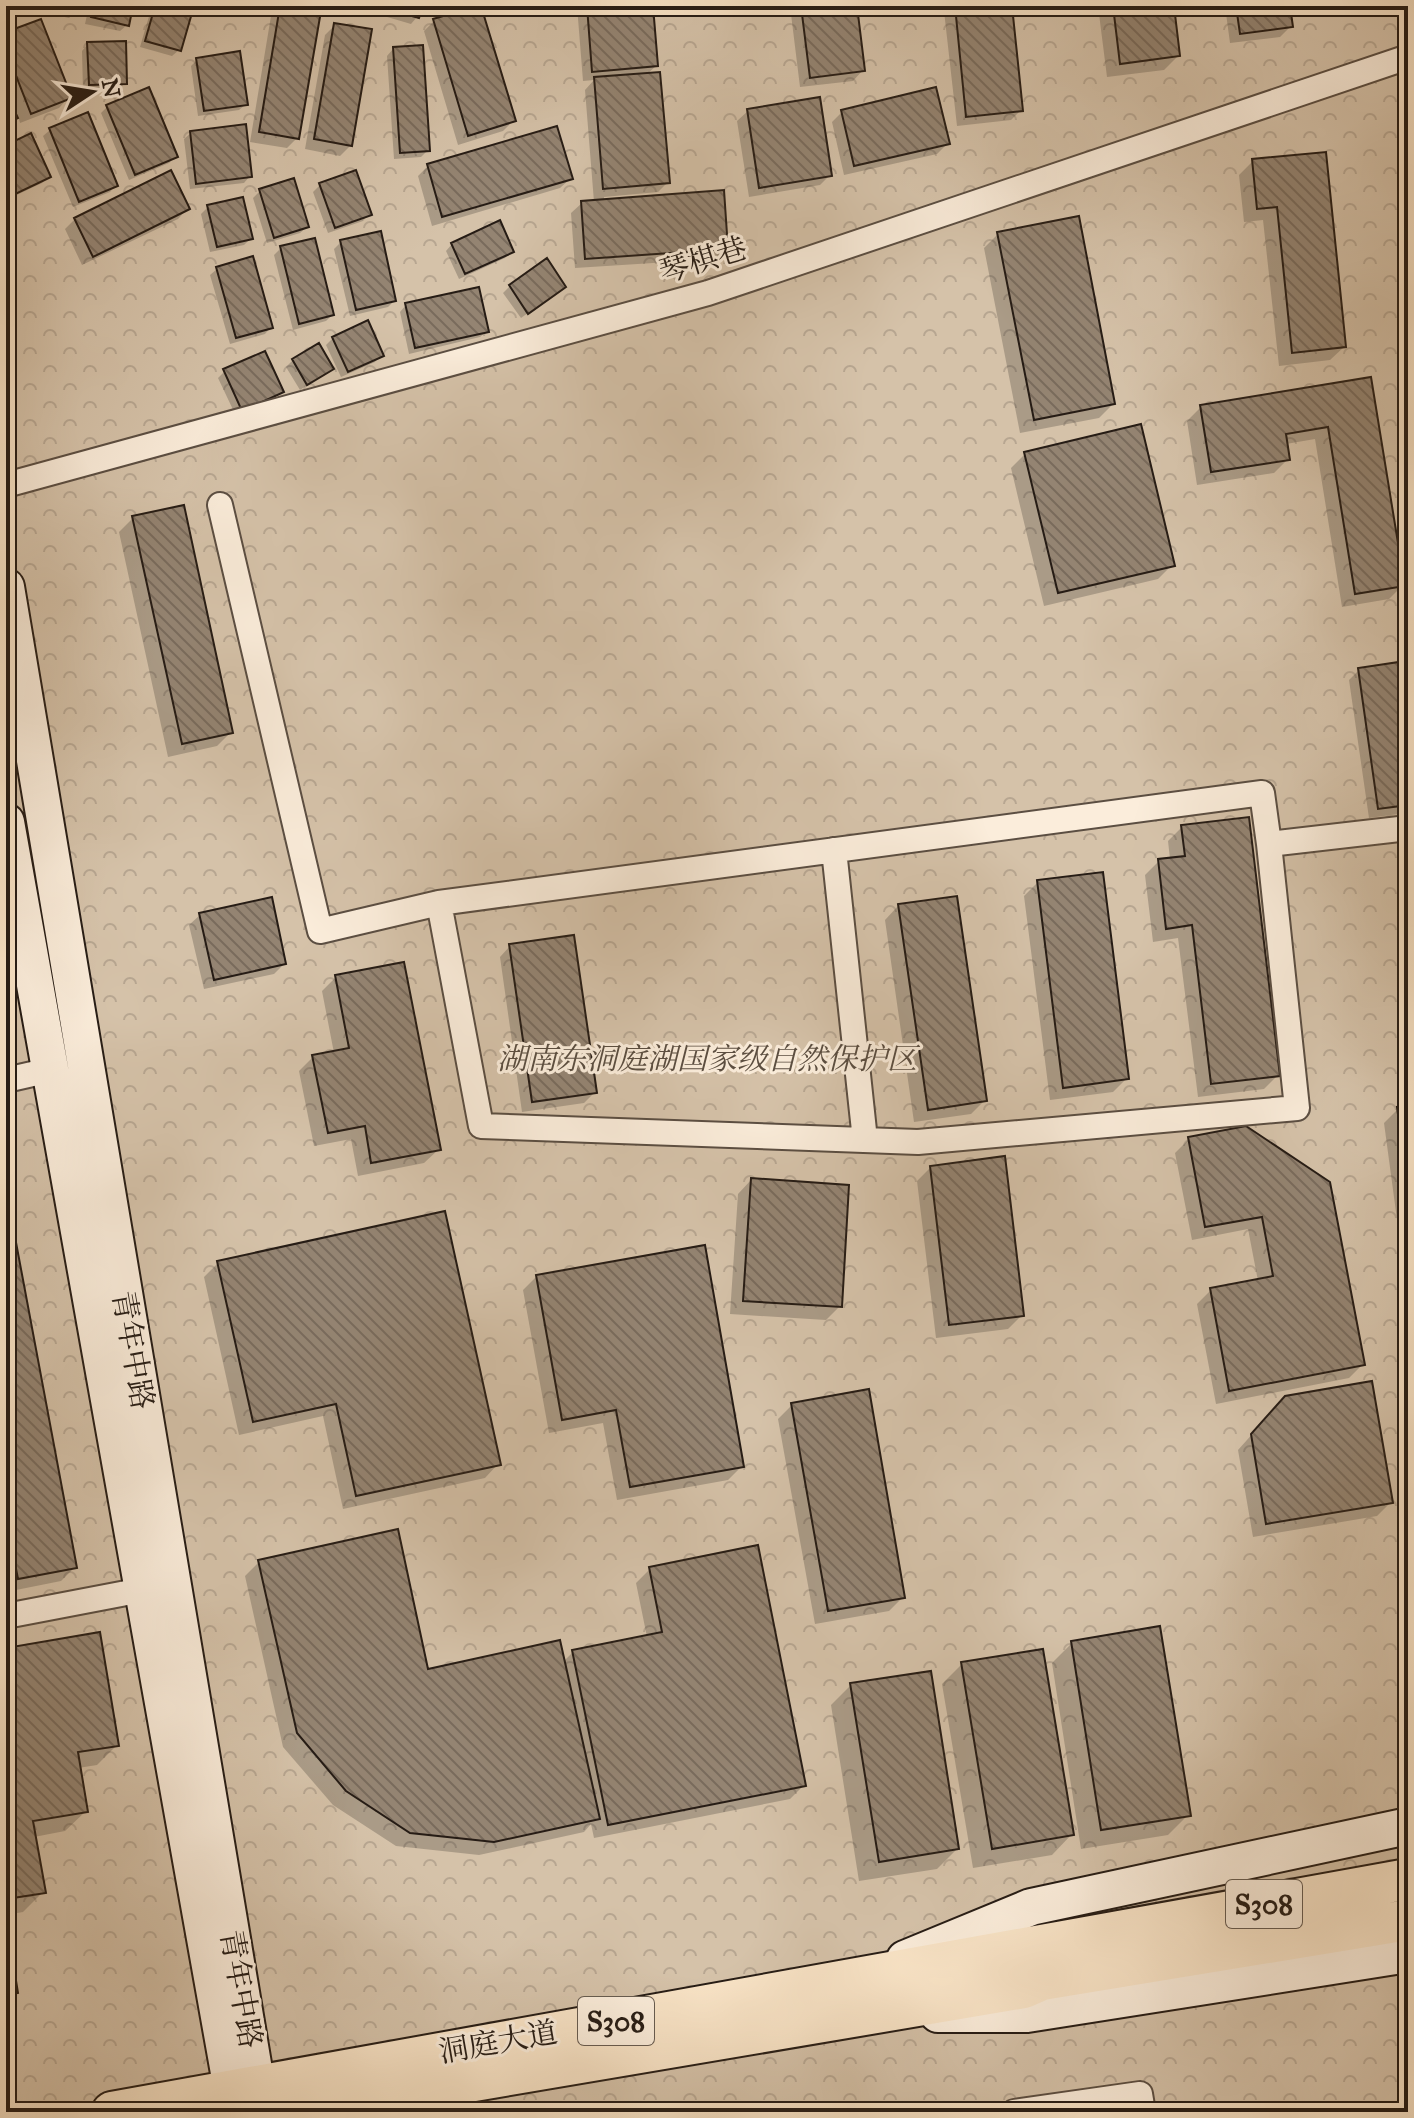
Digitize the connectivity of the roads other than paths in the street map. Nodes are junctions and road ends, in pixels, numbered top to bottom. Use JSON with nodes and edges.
{"nodes":[{"id":1,"x":1408,"y":57,"type":"edge"},
{"id":2,"x":6,"y":485,"type":"edge"},
{"id":3,"x":220,"y":505,"type":"dead end"},
{"id":4,"x":6,"y":587,"type":"edge"},
{"id":5,"x":6,"y":822,"type":"edge"},
{"id":6,"x":1408,"y":828,"type":"edge"},
{"id":7,"x":1269,"y":844,"type":"junction"},
{"id":8,"x":834,"y":850,"type":"junction"},
{"id":9,"x":439,"y":903,"type":"junction"},
{"id":10,"x":50,"y":1070,"type":"junction"},
{"id":11,"x":6,"y":1080,"type":"edge"},
{"id":12,"x":865,"y":1140,"type":"junction"},
{"id":13,"x":142,"y":1590,"type":"junction"},
{"id":14,"x":6,"y":1616,"type":"edge"},
{"id":15,"x":1408,"y":1826,"type":"edge"},
{"id":16,"x":1408,"y":1879,"type":"edge"},
{"id":17,"x":1408,"y":1920,"type":"edge"},
{"id":18,"x":1408,"y":1954,"type":"edge"},
{"id":19,"x":865,"y":1976,"type":"junction"},
{"id":20,"x":885,"y":2014,"type":"junction"},
{"id":21,"x":246,"y":2100,"type":"edge"},
{"id":22,"x":112,"y":2112,"type":"edge"},
{"id":23,"x":291,"y":2112,"type":"edge"},
{"id":24,"x":1014,"y":2112,"type":"edge"},
{"id":25,"x":1143,"y":2112,"type":"edge"}],
"edges":[{"from":1,"to":2,"type":"street","name":"琴棋巷"},
{"from":3,"to":9,"type":"street"},
{"from":4,"to":21,"type":"main road","name":"青年中路"},
{"from":5,"to":10,"type":"main road","name":"青年中路"},
{"from":6,"to":7,"type":"street"},
{"from":7,"to":8,"type":"street"},
{"from":7,"to":12,"type":"street"},
{"from":8,"to":9,"type":"street"},
{"from":8,"to":12,"type":"street"},
{"from":9,"to":12,"type":"street"},
{"from":10,"to":11,"type":"street"},
{"from":10,"to":13,"type":"main road","name":"青年中路"},
{"from":13,"to":14,"type":"street"},
{"from":13,"to":21,"type":"main road","name":"青年中路"},
{"from":15,"to":19,"type":"main road"},
{"from":16,"to":19,"type":"main road","name":"洞庭大道","number":"S308"},
{"from":17,"to":20,"type":"main road","name":"洞庭大道","number":"S308"},
{"from":18,"to":20,"type":"main road"},
{"from":19,"to":21,"type":"main road","name":"洞庭大道","number":"S308"},
{"from":20,"to":23,"type":"main road","name":"洞庭大道","number":"S308"},
{"from":21,"to":22,"type":"main road","name":"洞庭大道","number":"S308"},
{"from":24,"to":25,"type":"street"}]}
